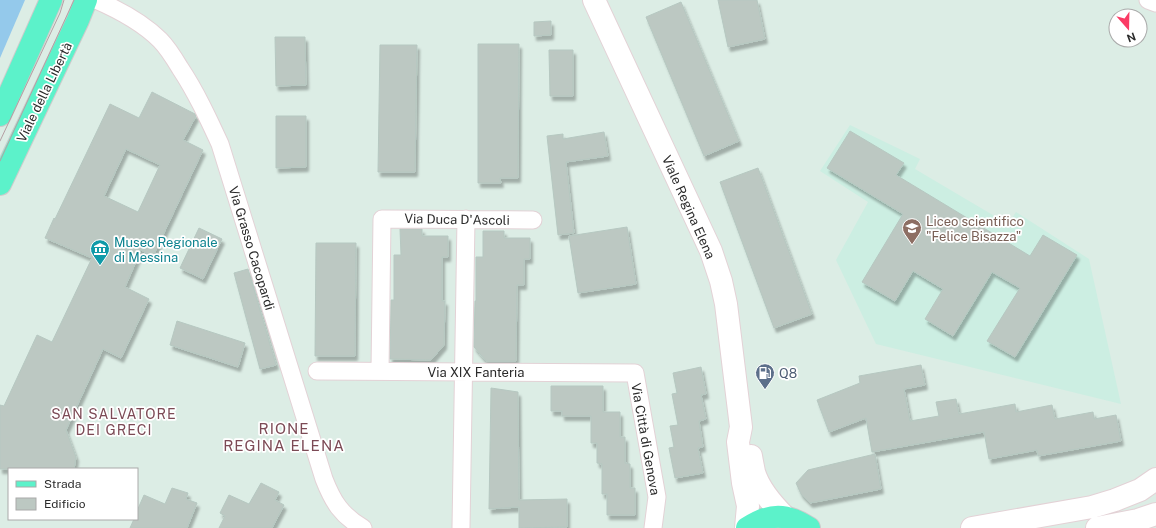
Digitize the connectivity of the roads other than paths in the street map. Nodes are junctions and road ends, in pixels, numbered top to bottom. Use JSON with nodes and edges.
{"nodes":[{"id":1,"x":51,"y":0,"type":"edge"},
{"id":2,"x":86,"y":0,"type":"edge"},
{"id":3,"x":96,"y":0,"type":"edge"},
{"id":4,"x":594,"y":0,"type":"edge"},
{"id":5,"x":1148,"y":0,"type":"edge"},
{"id":6,"x":1156,"y":3,"type":"edge"},
{"id":7,"x":0,"y":115,"type":"edge"},
{"id":8,"x":0,"y":184,"type":"edge"},
{"id":9,"x":466,"y":219,"type":"junction"},
{"id":10,"x":533,"y":220,"type":"dead end"},
{"id":11,"x":317,"y":371,"type":"dead end"},
{"id":12,"x":380,"y":372,"type":"junction"},
{"id":13,"x":463,"y":372,"type":"junction"},
{"id":14,"x":635,"y":373,"type":"joint"},
{"id":15,"x":741,"y":427,"type":"junction"},
{"id":16,"x":1155,"y":480,"type":"edge"},
{"id":17,"x":1156,"y":514,"type":"edge"},
{"id":18,"x":785,"y":517,"type":"junction"},
{"id":19,"x":363,"y":528,"type":"edge"},
{"id":20,"x":461,"y":528,"type":"edge"},
{"id":21,"x":653,"y":528,"type":"edge"},
{"id":22,"x":747,"y":528,"type":"edge"},
{"id":23,"x":809,"y":528,"type":"edge"},
{"id":24,"x":972,"y":528,"type":"edge"},
{"id":25,"x":1097,"y":528,"type":"edge"}],
"edges":[{"from":1,"to":7,"type":"main road"},
{"from":2,"to":8,"type":"main road","name":"Viale della Libertà"},
{"from":3,"to":19,"type":"street","name":"Via Grasso Cacopardi"},
{"from":4,"to":15,"type":"main road","name":"Viale Regina Elena"},
{"from":5,"to":6,"type":"street"},
{"from":9,"to":10,"type":"street","name":"Via Duca D'Ascoli"},
{"from":9,"to":12,"type":"street","name":"Via Duca D'Ascoli"},
{"from":9,"to":13,"type":"street"},
{"from":11,"to":12,"type":"street","name":"Via XIX Fanteria"},
{"from":12,"to":13,"type":"street","name":"Via XIX Fanteria"},
{"from":13,"to":14,"type":"street","name":"Via XIX Fanteria"},
{"from":13,"to":20,"type":"street"},
{"from":14,"to":21,"type":"street","name":"Via Città di Genova"},
{"from":15,"to":18,"type":"main road"},
{"from":15,"to":22,"type":"main road"},
{"from":16,"to":24,"type":"main road"},
{"from":17,"to":25,"type":"main road"},
{"from":18,"to":22,"type":"main road"},
{"from":18,"to":23,"type":"main road"}]}
